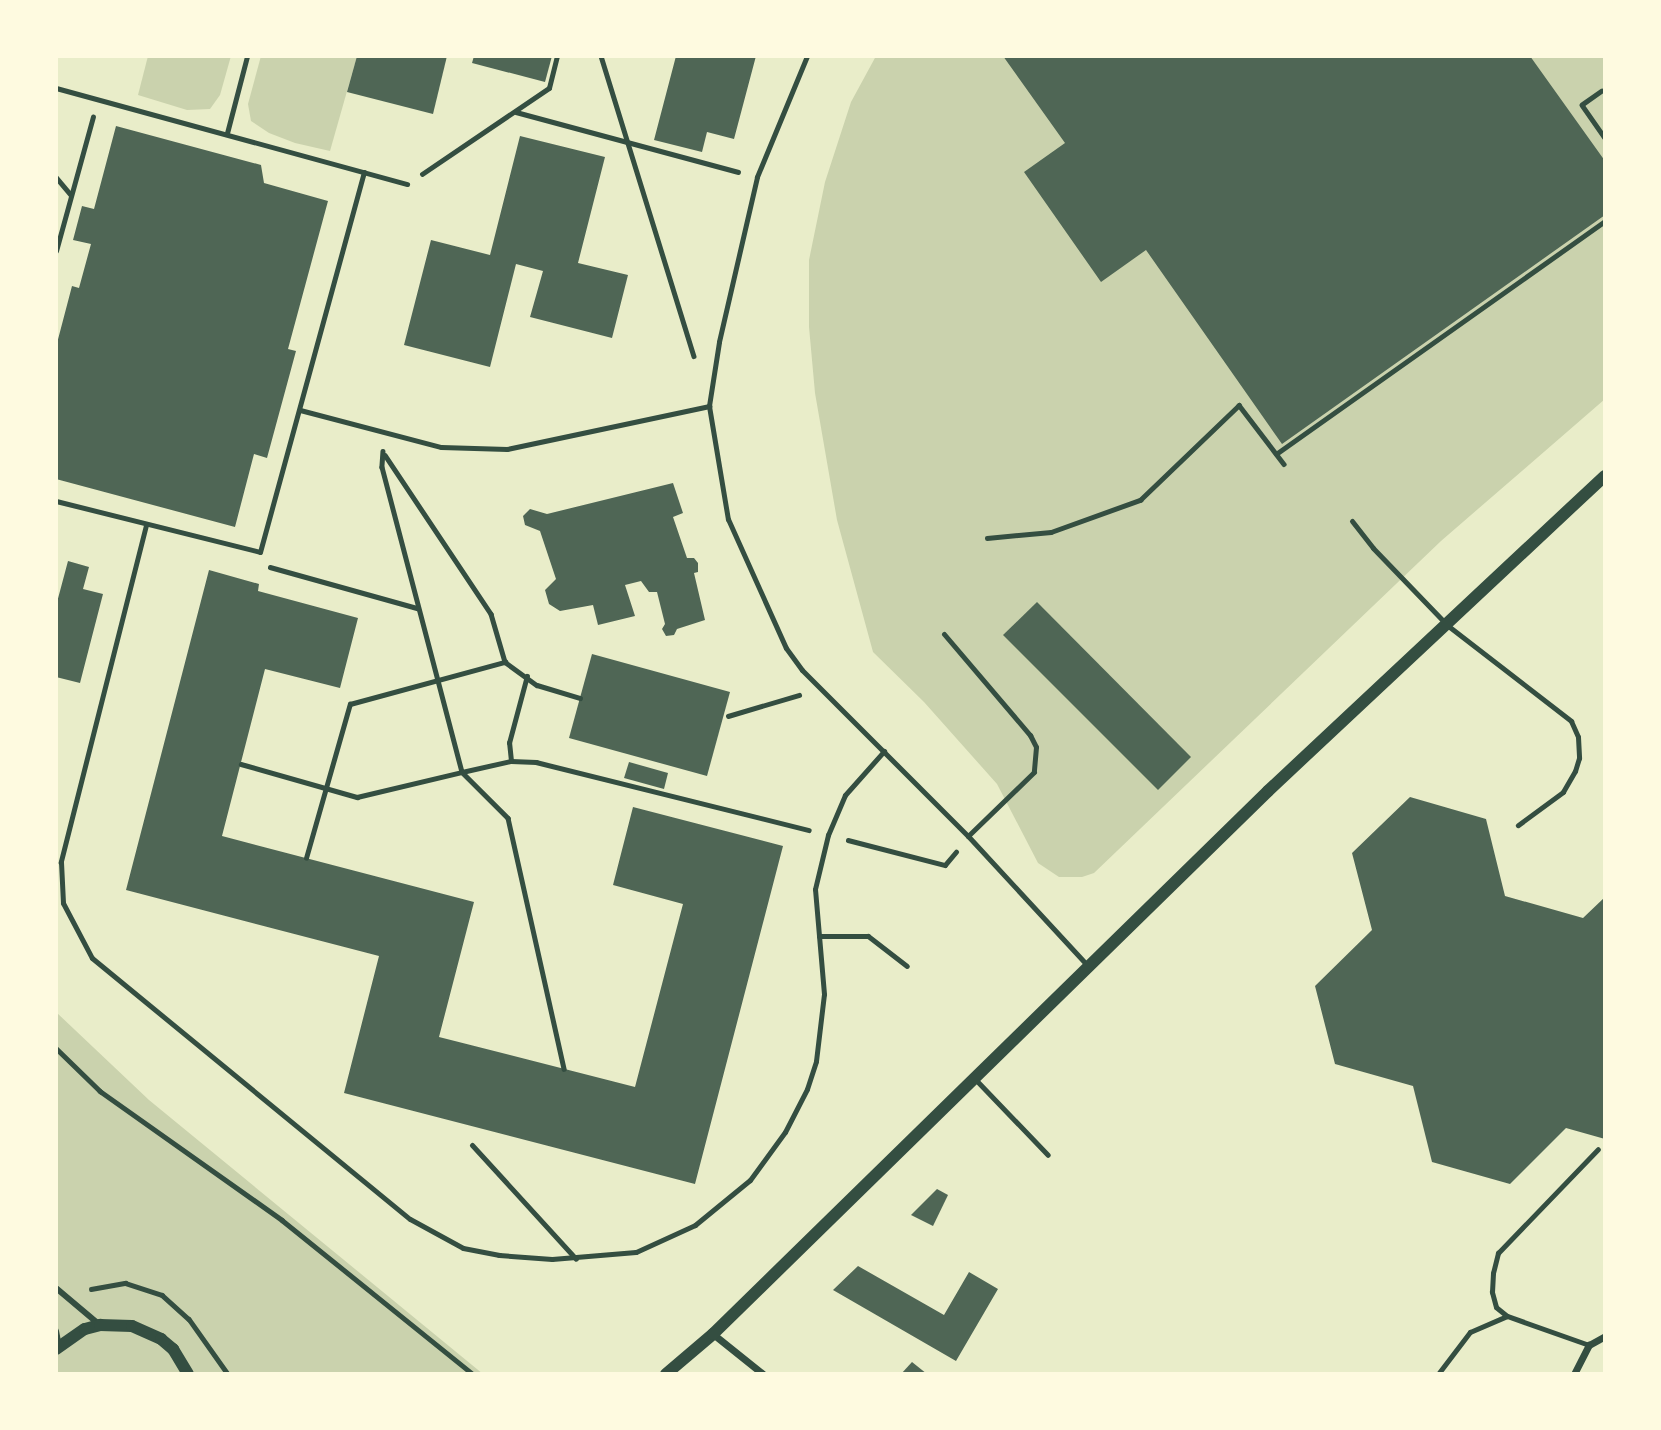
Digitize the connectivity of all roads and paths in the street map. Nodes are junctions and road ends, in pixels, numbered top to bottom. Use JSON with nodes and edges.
{"nodes":[{"id":1,"x":247,"y":56,"type":"edge"},
{"id":2,"x":557,"y":56,"type":"edge"},
{"id":3,"x":601,"y":56,"type":"edge"},
{"id":4,"x":807,"y":56,"type":"edge"},
{"id":5,"x":56,"y":88,"type":"edge"},
{"id":6,"x":1602,"y":91,"type":"dead end"},
{"id":7,"x":98,"y":99,"type":"junction"},
{"id":8,"x":516,"y":112,"type":"junction"},
{"id":9,"x":227,"y":133,"type":"junction"},
{"id":10,"x":1605,"y":138,"type":"edge"},
{"id":11,"x":630,"y":143,"type":"junction"},
{"id":12,"x":364,"y":172,"type":"junction"},
{"id":13,"x":56,"y":177,"type":"edge"},
{"id":14,"x":757,"y":177,"type":"junction"},
{"id":15,"x":407,"y":184,"type":"joint"},
{"id":16,"x":71,"y":196,"type":"junction"},
{"id":17,"x":1605,"y":221,"type":"edge"},
{"id":18,"x":56,"y":251,"type":"edge"},
{"id":19,"x":709,"y":406,"type":"junction"},
{"id":20,"x":300,"y":410,"type":"junction"},
{"id":21,"x":385,"y":433,"type":"junction"},
{"id":22,"x":383,"y":451,"type":"junction"},
{"id":23,"x":1276,"y":454,"type":"junction"},
{"id":24,"x":1284,"y":464,"type":"dead end"},
{"id":25,"x":1605,"y":475,"type":"edge"},
{"id":26,"x":56,"y":501,"type":"edge"},
{"id":27,"x":1352,"y":521,"type":"dead end"},
{"id":28,"x":146,"y":525,"type":"junction"},
{"id":29,"x":987,"y":538,"type":"dead end"},
{"id":30,"x":260,"y":552,"type":"junction"},
{"id":31,"x":417,"y":608,"type":"junction"},
{"id":32,"x":1447,"y":625,"type":"junction"},
{"id":33,"x":944,"y":634,"type":"dead end"},
{"id":34,"x":505,"y":662,"type":"junction"},
{"id":35,"x":527,"y":676,"type":"junction"},
{"id":36,"x":439,"y":679,"type":"junction"},
{"id":37,"x":820,"y":689,"type":"junction"},
{"id":38,"x":580,"y":698,"type":"dead end"},
{"id":39,"x":728,"y":716,"type":"dead end"},
{"id":40,"x":884,"y":751,"type":"junction"},
{"id":41,"x":511,"y":761,"type":"junction"},
{"id":42,"x":241,"y":764,"type":"dead end"},
{"id":43,"x":461,"y":772,"type":"junction"},
{"id":44,"x":326,"y":788,"type":"junction"},
{"id":45,"x":1518,"y":825,"type":"dead end"},
{"id":46,"x":828,"y":835,"type":"junction"},
{"id":47,"x":968,"y":836,"type":"junction"},
{"id":48,"x":306,"y":858,"type":"dead end"},
{"id":49,"x":819,"y":936,"type":"junction"},
{"id":50,"x":907,"y":966,"type":"dead end"},
{"id":51,"x":1089,"y":967,"type":"junction"},
{"id":52,"x":56,"y":1048,"type":"edge"},
{"id":53,"x":564,"y":1069,"type":"dead end"},
{"id":54,"x":975,"y":1079,"type":"junction"},
{"id":55,"x":472,"y":1145,"type":"dead end"},
{"id":56,"x":1598,"y":1149,"type":"dead end"},
{"id":57,"x":1048,"y":1155,"type":"dead end"},
{"id":58,"x":576,"y":1259,"type":"junction"},
{"id":59,"x":56,"y":1288,"type":"edge"},
{"id":60,"x":1507,"y":1316,"type":"junction"},
{"id":61,"x":100,"y":1325,"type":"junction"},
{"id":62,"x":56,"y":1331,"type":"edge"},
{"id":63,"x":713,"y":1334,"type":"junction"},
{"id":64,"x":1605,"y":1336,"type":"edge"},
{"id":65,"x":1589,"y":1345,"type":"junction"},
{"id":66,"x":57,"y":1347,"type":"edge"},
{"id":67,"x":188,"y":1374,"type":"edge"},
{"id":68,"x":473,"y":1374,"type":"edge"},
{"id":69,"x":666,"y":1374,"type":"edge"},
{"id":70,"x":763,"y":1374,"type":"edge"},
{"id":71,"x":1438,"y":1374,"type":"edge"},
{"id":72,"x":1574,"y":1374,"type":"edge"}],
"edges":[{"from":1,"to":9,"type":"lane"},
{"from":2,"to":8,"type":"path"},
{"from":3,"to":11,"type":"path"},
{"from":4,"to":14,"type":"lane"},
{"from":5,"to":7,"type":"lane"},
{"from":6,"to":10,"type":"path"},
{"from":7,"to":9,"type":"lane"},
{"from":7,"to":16,"type":"path"},
{"from":8,"to":11,"type":"path"},
{"from":8,"to":15,"type":"path"},
{"from":9,"to":12,"type":"lane"},
{"from":11,"to":14,"type":"path"},
{"from":11,"to":19,"type":"path"},
{"from":12,"to":15,"type":"lane"},
{"from":12,"to":20,"type":"lane"},
{"from":13,"to":16,"type":"path"},
{"from":14,"to":19,"type":"lane"},
{"from":16,"to":18,"type":"path"},
{"from":17,"to":23,"type":"path"},
{"from":19,"to":21,"type":"lane"},
{"from":19,"to":37,"type":"lane"},
{"from":20,"to":21,"type":"lane"},
{"from":20,"to":30,"type":"lane"},
{"from":21,"to":22,"type":"path"},
{"from":22,"to":31,"type":"path"},
{"from":22,"to":34,"type":"path"},
{"from":23,"to":24,"type":"path"},
{"from":23,"to":29,"type":"path"},
{"from":25,"to":32,"type":"street"},
{"from":26,"to":28,"type":"lane"},
{"from":27,"to":32,"type":"lane"},
{"from":28,"to":30,"type":"lane"},
{"from":28,"to":58,"type":"lane"},
{"from":30,"to":31,"type":"path"},
{"from":31,"to":36,"type":"path"},
{"from":32,"to":45,"type":"lane"},
{"from":32,"to":51,"type":"street"},
{"from":33,"to":47,"type":"lane"},
{"from":34,"to":35,"type":"path"},
{"from":34,"to":36,"type":"path"},
{"from":35,"to":38,"type":"path"},
{"from":35,"to":41,"type":"path"},
{"from":36,"to":43,"type":"path"},
{"from":36,"to":44,"type":"path"},
{"from":37,"to":39,"type":"path"},
{"from":37,"to":40,"type":"lane"},
{"from":40,"to":46,"type":"lane"},
{"from":40,"to":47,"type":"lane"},
{"from":41,"to":43,"type":"path"},
{"from":41,"to":46,"type":"path"},
{"from":42,"to":44,"type":"path"},
{"from":43,"to":44,"type":"path"},
{"from":43,"to":53,"type":"path"},
{"from":44,"to":48,"type":"path"},
{"from":46,"to":47,"type":"path"},
{"from":46,"to":49,"type":"lane"},
{"from":47,"to":51,"type":"lane"},
{"from":49,"to":50,"type":"lane"},
{"from":49,"to":58,"type":"lane"},
{"from":51,"to":54,"type":"street"},
{"from":52,"to":68,"type":"path"},
{"from":54,"to":57,"type":"lane"},
{"from":54,"to":63,"type":"street"},
{"from":55,"to":58,"type":"lane"},
{"from":56,"to":60,"type":"lane"},
{"from":59,"to":61,"type":"street"},
{"from":60,"to":65,"type":"lane"},
{"from":60,"to":71,"type":"lane"},
{"from":61,"to":66,"type":"street"},
{"from":61,"to":67,"type":"street"},
{"from":62,"to":66,"type":"street"},
{"from":63,"to":69,"type":"street"},
{"from":63,"to":70,"type":"street"},
{"from":64,"to":65,"type":"street"},
{"from":65,"to":72,"type":"street"}]}
